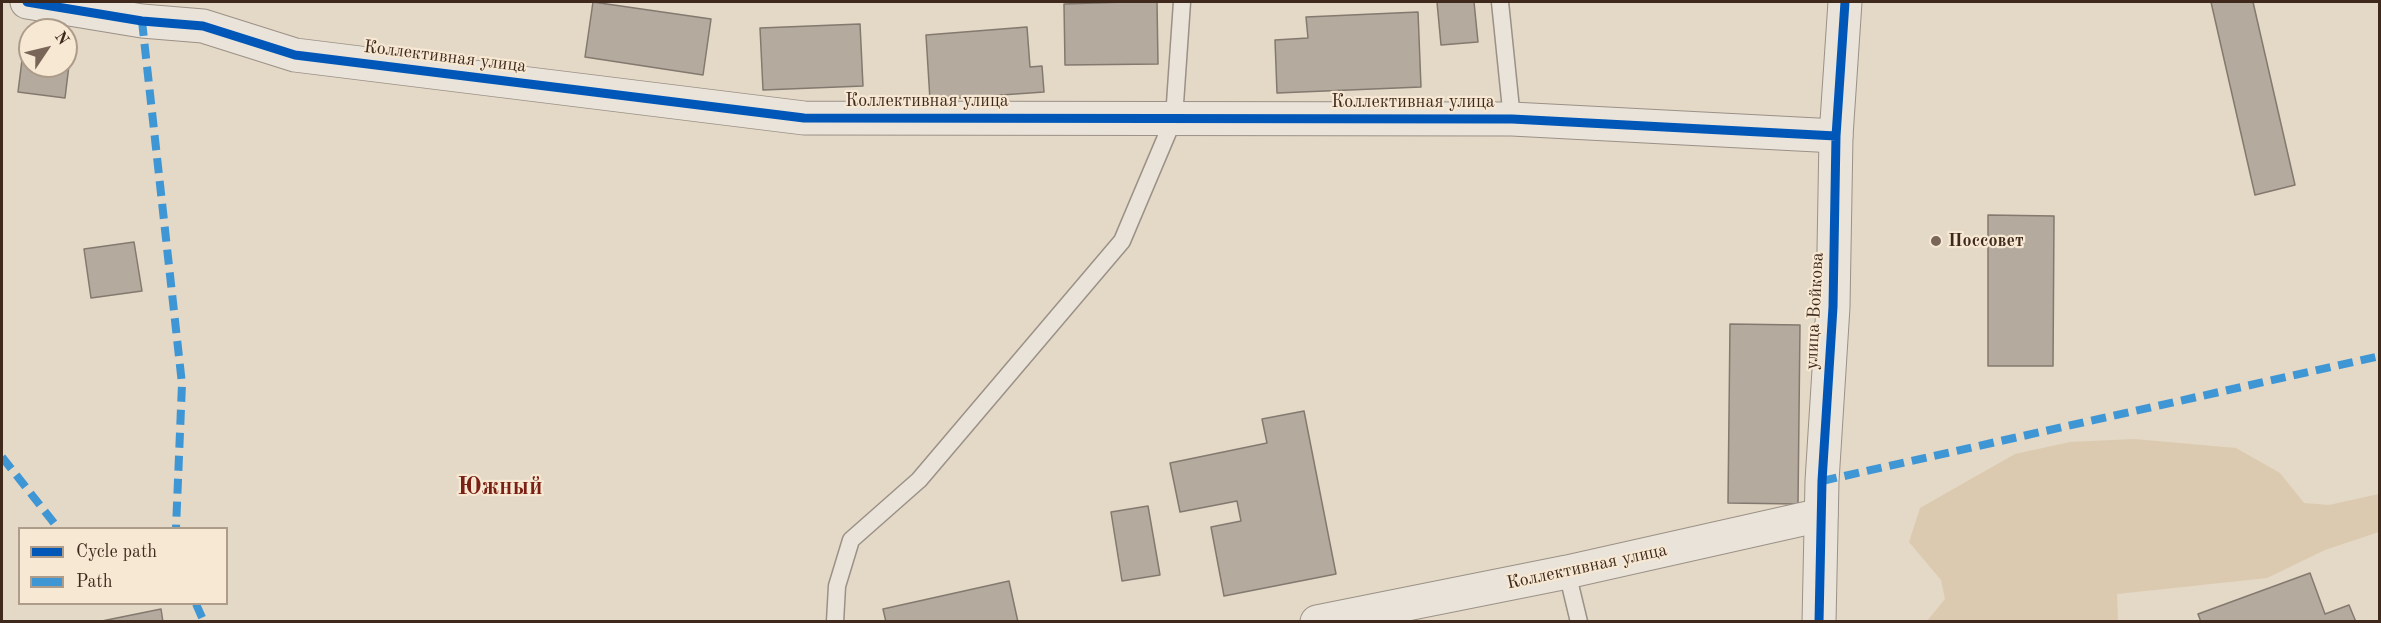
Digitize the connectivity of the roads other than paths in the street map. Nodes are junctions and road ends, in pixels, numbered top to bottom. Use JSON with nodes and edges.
{"nodes":[{"id":1,"x":27,"y":2,"type":"edge"},
{"id":2,"x":1182,"y":2,"type":"edge"},
{"id":3,"x":1500,"y":2,"type":"edge"},
{"id":4,"x":1845,"y":2,"type":"edge"},
{"id":5,"x":204,"y":14,"type":"edge"},
{"id":6,"x":1174,"y":118,"type":"junction"},
{"id":7,"x":1512,"y":119,"type":"junction"},
{"id":8,"x":1836,"y":136,"type":"junction"},
{"id":9,"x":1821,"y":515,"type":"junction"},
{"id":10,"x":1567,"y":572,"type":"junction"},
{"id":11,"x":836,"y":621,"type":"edge"},
{"id":12,"x":1317,"y":621,"type":"edge"},
{"id":13,"x":1579,"y":621,"type":"edge"},
{"id":14,"x":1820,"y":621,"type":"edge"}],
"edges":[{"from":1,"to":5,"type":"street","name":"Коллективная улица"},
{"from":2,"to":6,"type":"lane"},
{"from":3,"to":7,"type":"lane"},
{"from":4,"to":8,"type":"street","name":"улица Войкова"},
{"from":5,"to":6,"type":"street","name":"Коллективная улица"},
{"from":6,"to":7,"type":"street","name":"Коллективная улица"},
{"from":6,"to":11,"type":"lane"},
{"from":7,"to":8,"type":"street","name":"Коллективная улица"},
{"from":8,"to":9,"type":"street","name":"улица Войкова"},
{"from":9,"to":10,"type":"street","name":"Коллективная улица"},
{"from":9,"to":14,"type":"street","name":"улица Войкова"},
{"from":10,"to":12,"type":"street","name":"Коллективная улица"},
{"from":10,"to":13,"type":"lane"}]}
